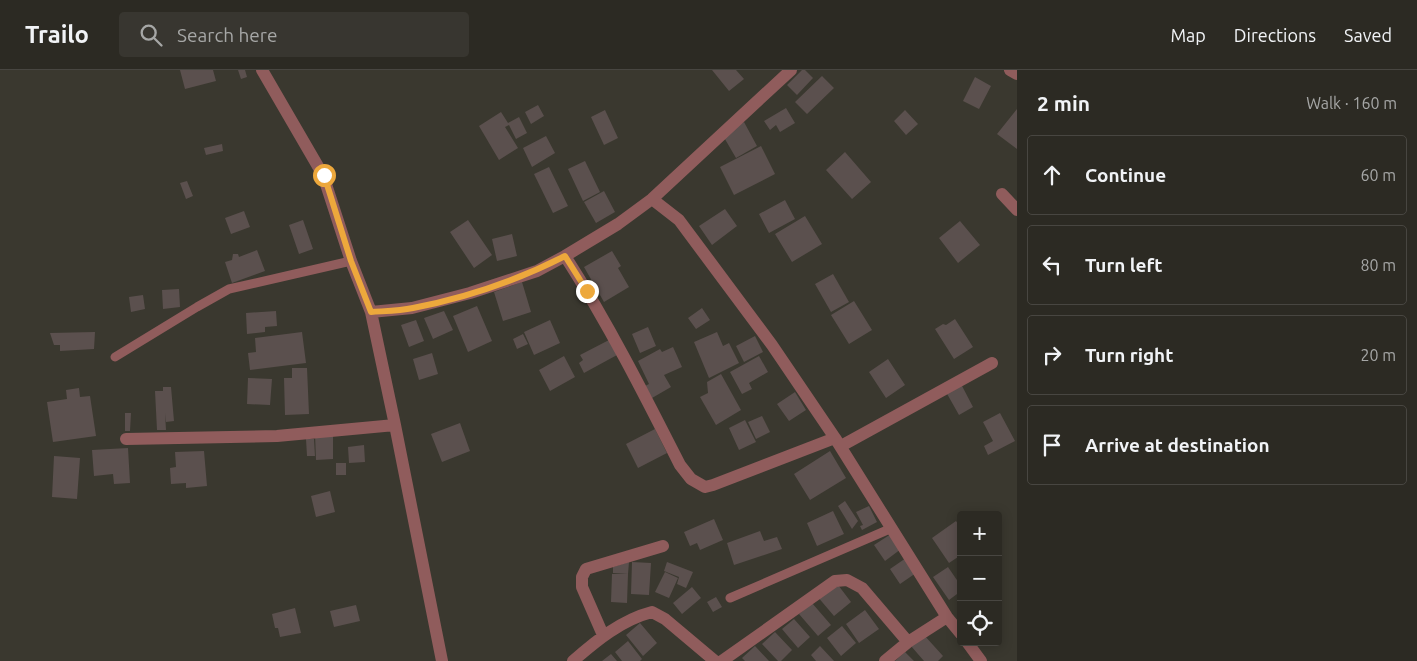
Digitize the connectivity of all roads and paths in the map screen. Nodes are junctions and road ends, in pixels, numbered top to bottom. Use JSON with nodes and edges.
{"nodes":[{"id":1,"x":262,"y":70,"type":"edge"},
{"id":2,"x":791,"y":70,"type":"edge"},
{"id":3,"x":1010,"y":70,"type":"edge"},
{"id":4,"x":1017,"y":74,"type":"edge"},
{"id":5,"x":1002,"y":194,"type":"dead end"},
{"id":6,"x":652,"y":199,"type":"junction"},
{"id":7,"x":1017,"y":210,"type":"edge"},
{"id":8,"x":565,"y":256,"type":"junction"},
{"id":9,"x":351,"y":261,"type":"junction"},
{"id":10,"x":371,"y":312,"type":"junction"},
{"id":11,"x":115,"y":357,"type":"dead end"},
{"id":12,"x":992,"y":363,"type":"dead end"},
{"id":13,"x":396,"y":425,"type":"junction"},
{"id":14,"x":126,"y":439,"type":"dead end"},
{"id":15,"x":838,"y":442,"type":"junction"},
{"id":16,"x":892,"y":528,"type":"junction"},
{"id":17,"x":663,"y":546,"type":"dead end"},
{"id":18,"x":730,"y":598,"type":"dead end"},
{"id":19,"x":948,"y":617,"type":"junction"},
{"id":20,"x":957,"y":629,"type":"edge"},
{"id":21,"x":603,"y":635,"type":"junction"},
{"id":22,"x":908,"y":642,"type":"junction"},
{"id":23,"x":970,"y":646,"type":"edge"},
{"id":24,"x":442,"y":661,"type":"edge"},
{"id":25,"x":572,"y":661,"type":"edge"},
{"id":26,"x":716,"y":661,"type":"edge"},
{"id":27,"x":722,"y":661,"type":"edge"},
{"id":28,"x":885,"y":661,"type":"edge"},
{"id":29,"x":981,"y":661,"type":"edge"}],
"edges":[{"from":1,"to":9,"type":"street"},
{"from":2,"to":6,"type":"street"},
{"from":3,"to":4,"type":"street"},
{"from":5,"to":7,"type":"street"},
{"from":6,"to":8,"type":"street"},
{"from":6,"to":15,"type":"street"},
{"from":8,"to":10,"type":"street"},
{"from":8,"to":15,"type":"street"},
{"from":9,"to":10,"type":"street"},
{"from":9,"to":11,"type":"lane"},
{"from":10,"to":13,"type":"street"},
{"from":12,"to":15,"type":"street"},
{"from":13,"to":14,"type":"street"},
{"from":13,"to":24,"type":"street"},
{"from":15,"to":16,"type":"street"},
{"from":16,"to":18,"type":"lane"},
{"from":16,"to":19,"type":"street"},
{"from":17,"to":21,"type":"street"},
{"from":19,"to":20,"type":"street"},
{"from":19,"to":22,"type":"street"},
{"from":21,"to":25,"type":"street"},
{"from":21,"to":26,"type":"street"},
{"from":22,"to":27,"type":"street"},
{"from":22,"to":28,"type":"street"},
{"from":23,"to":29,"type":"street"}]}
